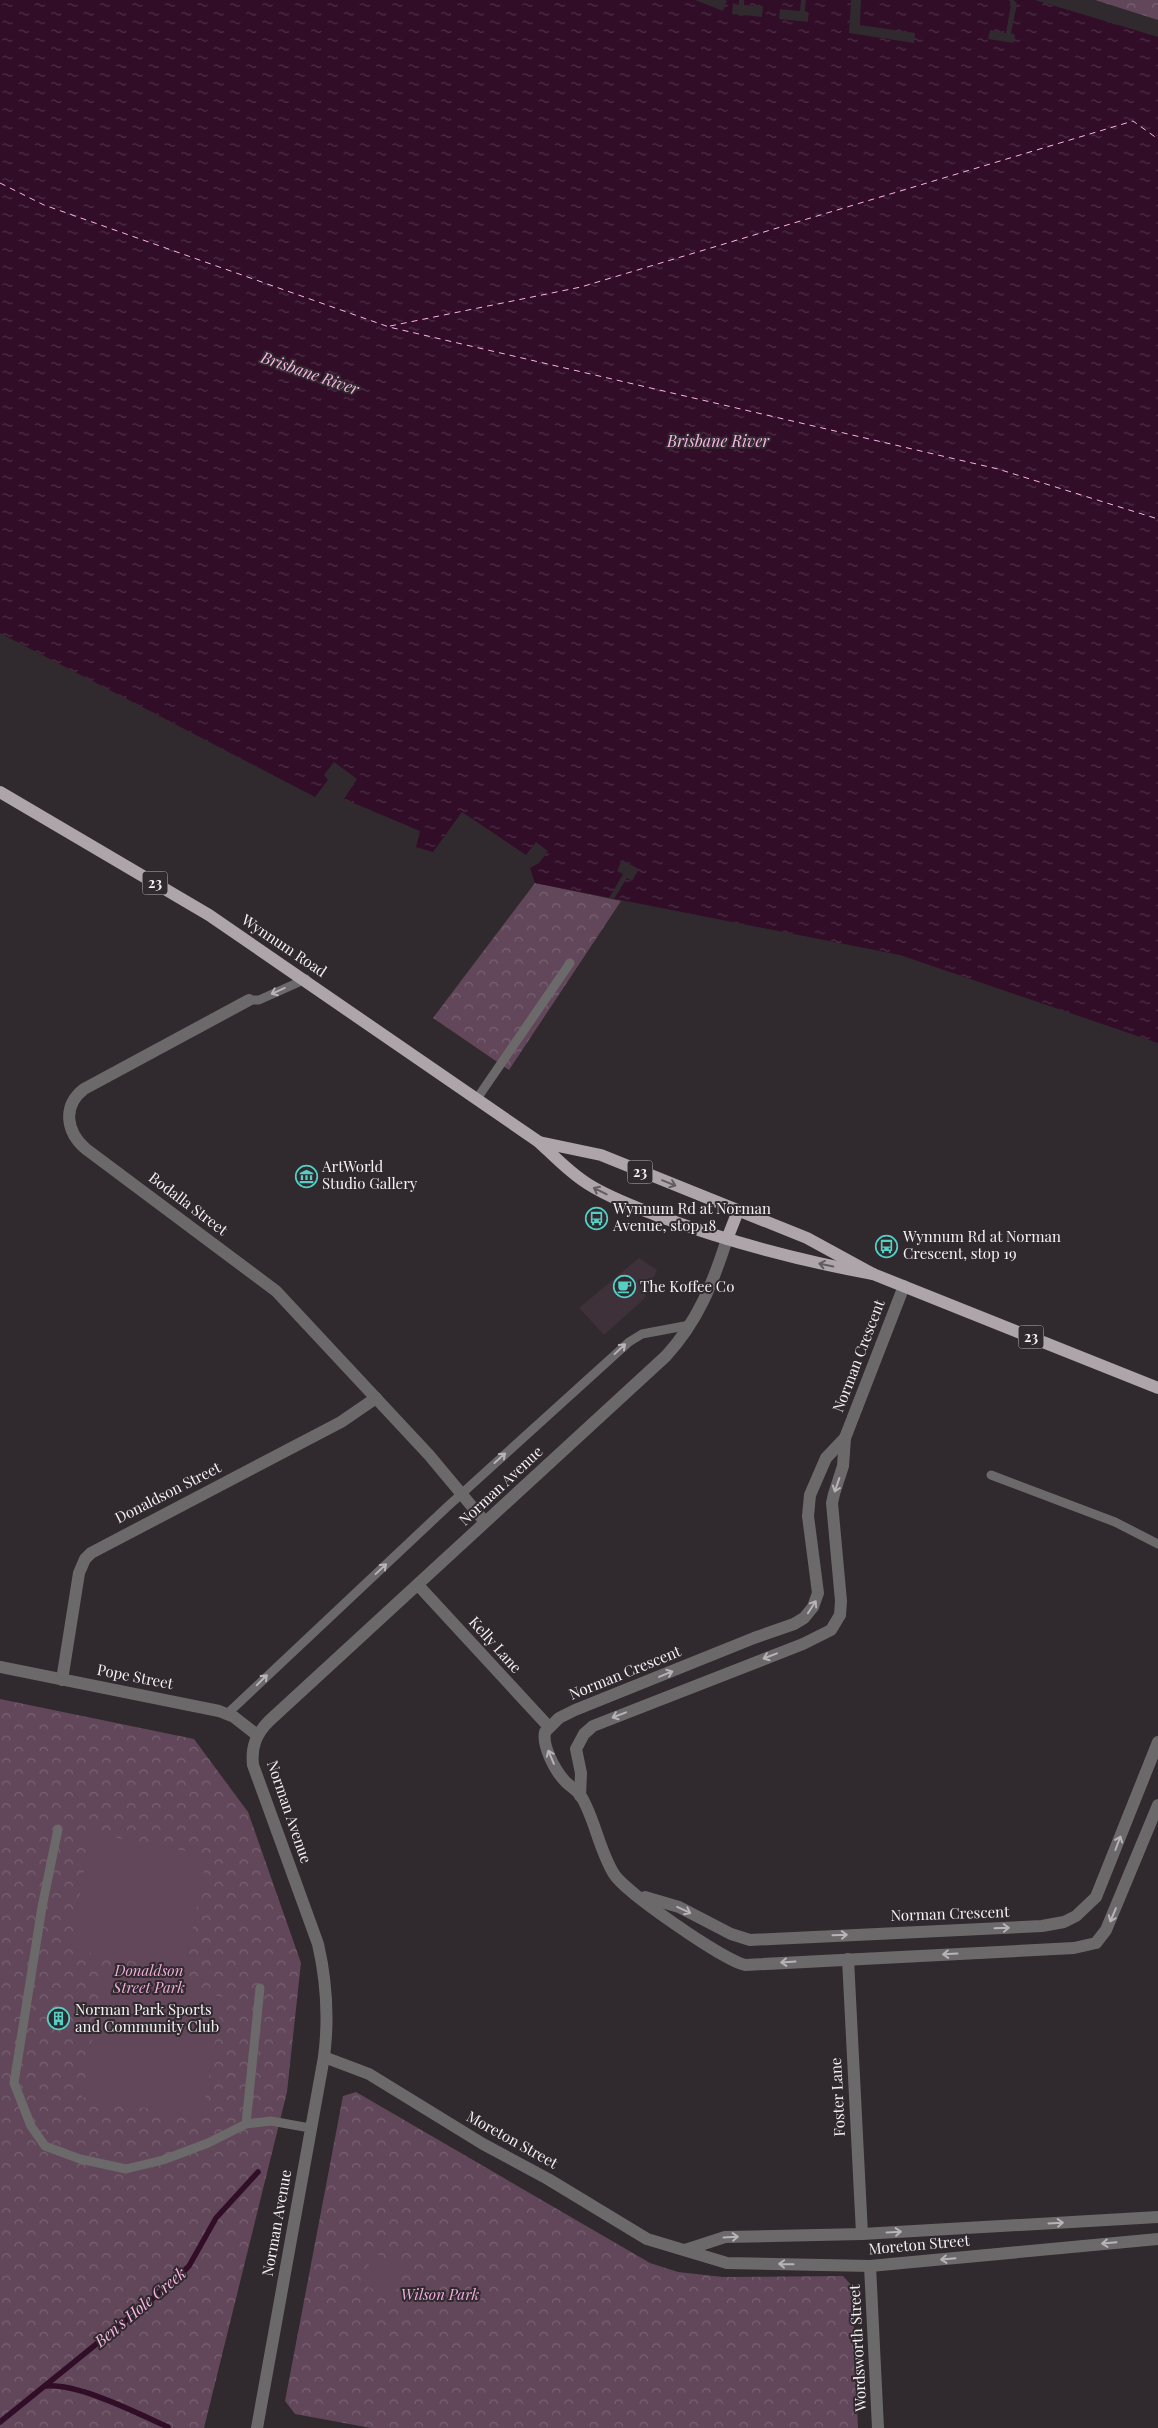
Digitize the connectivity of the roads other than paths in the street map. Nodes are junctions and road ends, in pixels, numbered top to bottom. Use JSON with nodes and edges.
{"nodes":[{"id":1,"x":0,"y":792,"type":"edge"},
{"id":2,"x":570,"y":963,"type":"dead end"},
{"id":3,"x":306,"y":980,"type":"junction"},
{"id":4,"x":249,"y":1000,"type":"joint"},
{"id":5,"x":476,"y":1100,"type":"junction"},
{"id":6,"x":539,"y":1142,"type":"junction"},
{"id":7,"x":738,"y":1212,"type":"junction"},
{"id":8,"x":727,"y":1239,"type":"junction"},
{"id":9,"x":873,"y":1274,"type":"junction"},
{"id":10,"x":904,"y":1286,"type":"junction"},
{"id":11,"x":692,"y":1325,"type":"junction"},
{"id":12,"x":1158,"y":1388,"type":"edge"},
{"id":13,"x":376,"y":1398,"type":"junction"},
{"id":14,"x":845,"y":1438,"type":"junction"},
{"id":15,"x":991,"y":1475,"type":"dead end"},
{"id":16,"x":462,"y":1493,"type":"junction"},
{"id":17,"x":485,"y":1522,"type":"junction"},
{"id":18,"x":1158,"y":1544,"type":"edge"},
{"id":19,"x":418,"y":1585,"type":"junction"},
{"id":20,"x":0,"y":1667,"type":"edge"},
{"id":21,"x":62,"y":1680,"type":"junction"},
{"id":22,"x":227,"y":1714,"type":"junction"},
{"id":23,"x":549,"y":1727,"type":"junction"},
{"id":24,"x":257,"y":1735,"type":"junction"},
{"id":25,"x":1158,"y":1742,"type":"edge"},
{"id":26,"x":580,"y":1796,"type":"junction"},
{"id":27,"x":1158,"y":1805,"type":"edge"},
{"id":28,"x":58,"y":1829,"type":"dead end"},
{"id":29,"x":638,"y":1894,"type":"junction"},
{"id":30,"x":848,"y":1959,"type":"junction"},
{"id":31,"x":260,"y":1988,"type":"dead end"},
{"id":32,"x":324,"y":2057,"type":"junction"},
{"id":33,"x":246,"y":2124,"type":"junction"},
{"id":34,"x":310,"y":2128,"type":"junction"},
{"id":35,"x":1158,"y":2217,"type":"edge"},
{"id":36,"x":862,"y":2234,"type":"junction"},
{"id":37,"x":1158,"y":2239,"type":"edge"},
{"id":38,"x":685,"y":2250,"type":"junction"},
{"id":39,"x":870,"y":2266,"type":"junction"},
{"id":40,"x":257,"y":2428,"type":"edge"},
{"id":41,"x":878,"y":2428,"type":"edge"}],
"edges":[{"from":1,"to":3,"type":"main road","name":"Wynnum Road","number":"23"},
{"from":2,"to":5,"type":"lane"},
{"from":3,"to":4,"type":"lane","name":"Bodalla Street","one_way":true},
{"from":3,"to":5,"type":"main road","name":"Wynnum Road","number":"23"},
{"from":4,"to":13,"type":"street","name":"Bodalla Street"},
{"from":5,"to":6,"type":"main road","name":"Wynnum Road","number":"23"},
{"from":6,"to":7,"type":"main road","name":"Wynnum Road","number":"23","one_way":true},
{"from":8,"to":6,"type":"main road","name":"Wynnum Road","number":"23","one_way":true},
{"from":7,"to":8,"type":"main road","name":"Norman Avenue"},
{"from":7,"to":9,"type":"main road","name":"Wynnum Road","number":"23"},
{"from":9,"to":8,"type":"main road","name":"Wynnum Road","number":"23","one_way":true},
{"from":8,"to":11,"type":"street","name":"Norman Avenue"},
{"from":9,"to":10,"type":"main road","name":"Wynnum Road","number":"23"},
{"from":10,"to":12,"type":"main road","name":"Wynnum Road","number":"23"},
{"from":10,"to":14,"type":"street","name":"Norman Crescent"},
{"from":16,"to":11,"type":"lane","name":"Norman Avenue","one_way":true},
{"from":11,"to":17,"type":"street","name":"Norman Avenue"},
{"from":13,"to":16,"type":"street","name":"Bodalla Street"},
{"from":13,"to":21,"type":"street","name":"Donaldson Street"},
{"from":23,"to":14,"type":"street","name":"Norman Crescent","one_way":true},
{"from":14,"to":26,"type":"street","name":"Norman Crescent","one_way":true},
{"from":15,"to":18,"type":"lane"},
{"from":16,"to":17,"type":"street","name":"Bodalla Street"},
{"from":22,"to":16,"type":"lane","name":"Norman Avenue","one_way":true},
{"from":17,"to":19,"type":"street","name":"Norman Avenue"},
{"from":19,"to":23,"type":"street","name":"Kelly Lane"},
{"from":19,"to":24,"type":"street","name":"Norman Avenue"},
{"from":20,"to":21,"type":"street","name":"Pope Street"},
{"from":21,"to":22,"type":"street","name":"Pope Street"},
{"from":22,"to":24,"type":"street","name":"Pope Street"},
{"from":26,"to":23,"type":"street","name":"Norman Crescent","one_way":true},
{"from":24,"to":32,"type":"street","name":"Norman Avenue"},
{"from":29,"to":25,"type":"street","name":"Norman Crescent","one_way":true},
{"from":26,"to":29,"type":"street","name":"Norman Crescent"},
{"from":27,"to":30,"type":"street","name":"Norman Crescent","one_way":true},
{"from":28,"to":33,"type":"lane"},
{"from":30,"to":29,"type":"street","name":"Norman Crescent","one_way":true},
{"from":30,"to":36,"type":"street","name":"Foster Lane"},
{"from":31,"to":33,"type":"lane"},
{"from":32,"to":34,"type":"street","name":"Norman Avenue"},
{"from":32,"to":38,"type":"street","name":"Moreton Street"},
{"from":33,"to":34,"type":"lane"},
{"from":34,"to":40,"type":"street","name":"Norman Avenue"},
{"from":36,"to":35,"type":"street","name":"Moreton Street","one_way":true},
{"from":38,"to":36,"type":"street","name":"Moreton Street","one_way":true},
{"from":37,"to":39,"type":"street","name":"Moreton Street","one_way":true},
{"from":39,"to":38,"type":"street","name":"Moreton Street","one_way":true},
{"from":39,"to":41,"type":"street","name":"Wordsworth Street"}]}
